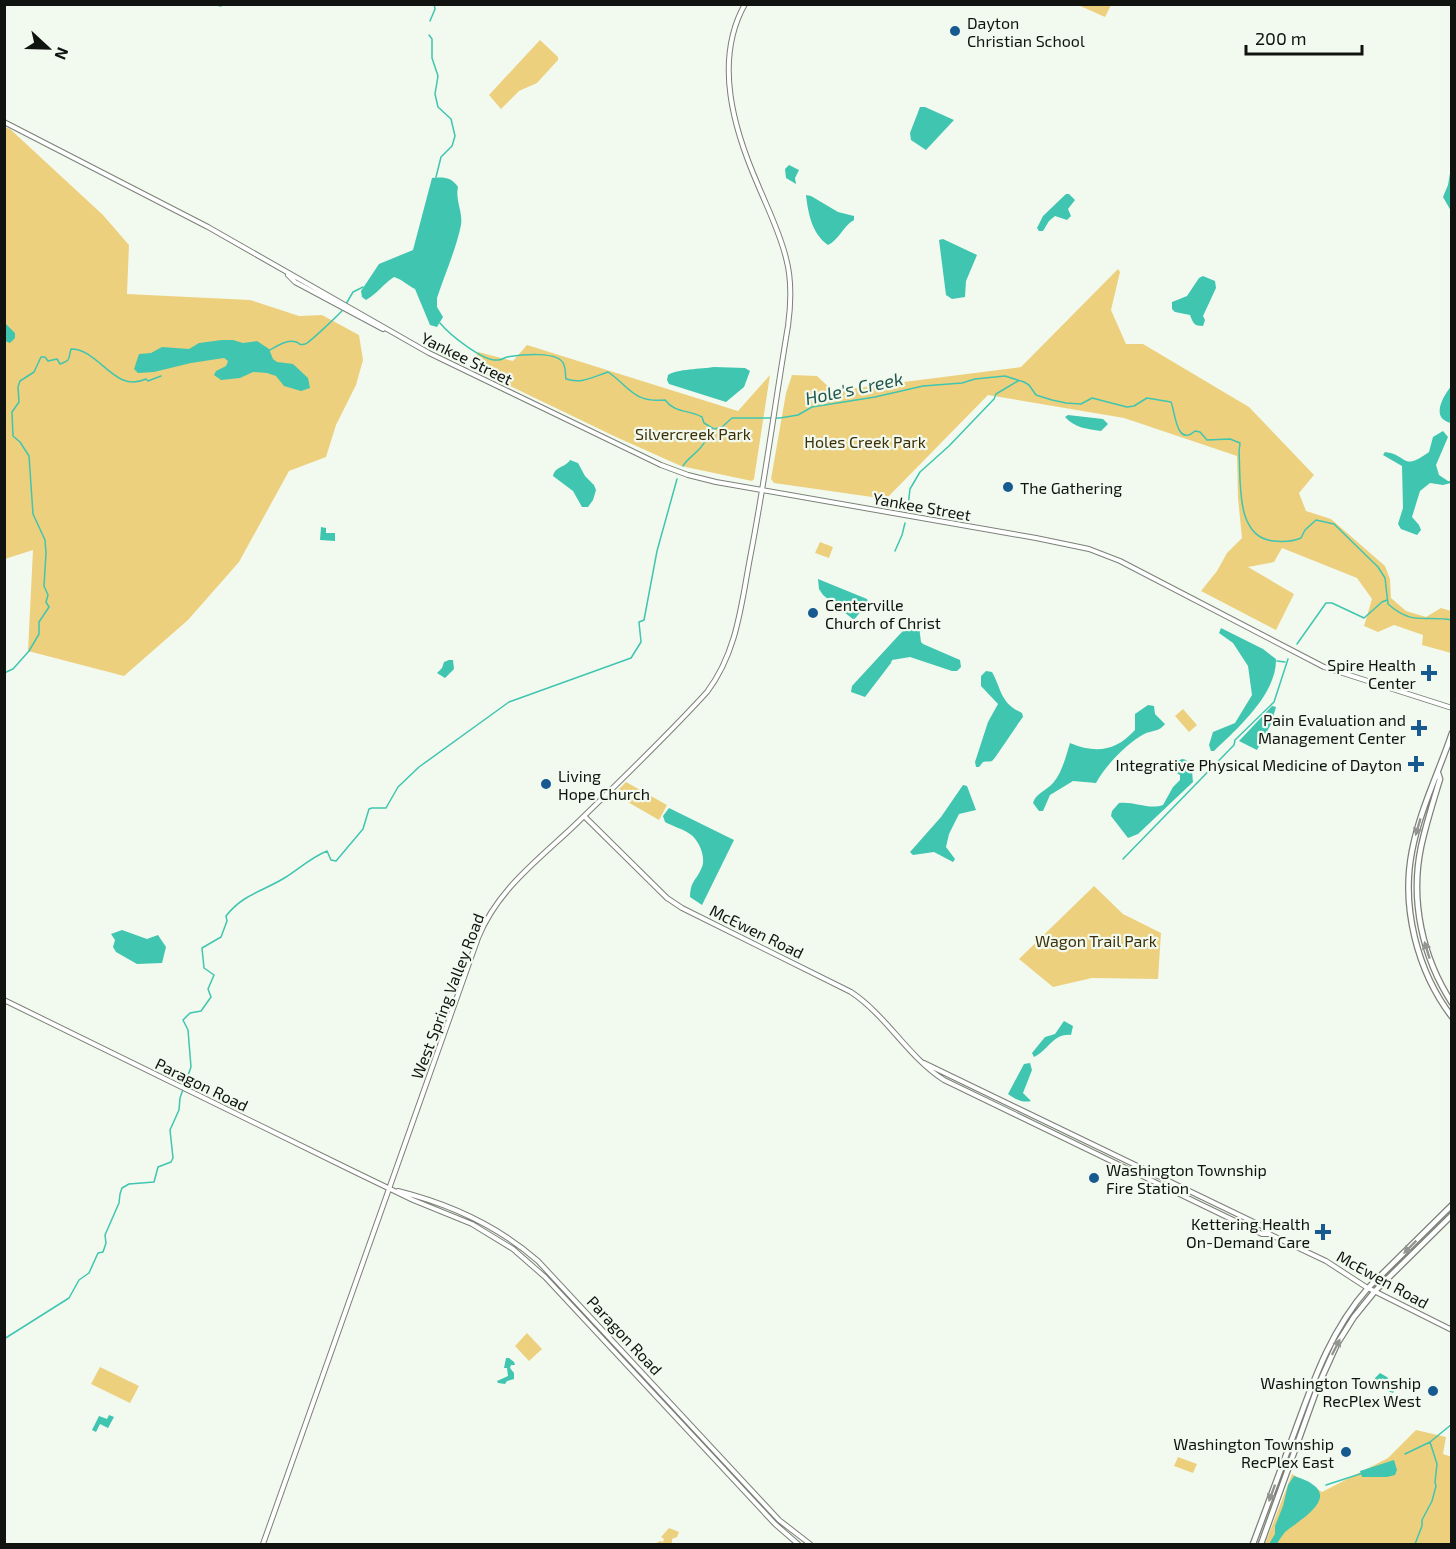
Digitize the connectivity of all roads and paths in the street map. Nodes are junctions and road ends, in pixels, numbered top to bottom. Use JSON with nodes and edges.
{"nodes":[{"id":1,"x":745,"y":4,"type":"edge"},
{"id":2,"x":4,"y":122,"type":"edge"},
{"id":3,"x":762,"y":490,"type":"junction"},
{"id":4,"x":1452,"y":708,"type":"edge"},
{"id":5,"x":1452,"y":733,"type":"edge"},
{"id":6,"x":1438,"y":772,"type":"junction"},
{"id":7,"x":584,"y":816,"type":"junction"},
{"id":8,"x":4,"y":1000,"type":"edge"},
{"id":9,"x":1452,"y":1003,"type":"edge"},
{"id":10,"x":1452,"y":1017,"type":"edge"},
{"id":11,"x":924,"y":1062,"type":"junction"},
{"id":12,"x":390,"y":1189,"type":"junction"},
{"id":13,"x":1452,"y":1205,"type":"edge"},
{"id":14,"x":1452,"y":1215,"type":"edge"},
{"id":15,"x":1269,"y":1234,"type":"junction"},
{"id":16,"x":1368,"y":1288,"type":"junction"},
{"id":17,"x":1375,"y":1291,"type":"junction"},
{"id":18,"x":1452,"y":1330,"type":"edge"},
{"id":19,"x":1254,"y":1543,"type":"edge"},
{"id":20,"x":1261,"y":1544,"type":"edge"},
{"id":21,"x":263,"y":1545,"type":"edge"},
{"id":22,"x":798,"y":1545,"type":"edge"},
{"id":23,"x":810,"y":1545,"type":"edge"}],
"edges":[{"from":1,"to":3,"type":"street","name":"West Spring Valley Road"},
{"from":2,"to":3,"type":"street","name":"Yankee Street"},
{"from":3,"to":4,"type":"street","name":"Yankee Street"},
{"from":3,"to":7,"type":"street","name":"West Spring Valley Road"},
{"from":5,"to":6,"type":"main road"},
{"from":9,"to":6,"type":"main road","one_way":true},
{"from":6,"to":10,"type":"main road","one_way":true},
{"from":7,"to":11,"type":"street","name":"McEwen Road"},
{"from":7,"to":12,"type":"street","name":"West Spring Valley Road"},
{"from":8,"to":12,"type":"street","name":"Paragon Road"},
{"from":11,"to":15,"type":"street","name":"McEwen Road"},
{"from":11,"to":15,"type":"street","name":"McEwen Road"},
{"from":12,"to":21,"type":"street","name":"West Spring Valley Road"},
{"from":12,"to":22,"type":"street","name":"Paragon Road"},
{"from":12,"to":23,"type":"street","name":"Paragon Road"},
{"from":13,"to":16,"type":"main road","one_way":true},
{"from":14,"to":17,"type":"main road"},
{"from":15,"to":16,"type":"street","name":"McEwen Road"},
{"from":16,"to":17,"type":"street","name":"McEwen Road"},
{"from":16,"to":19,"type":"main road","one_way":true},
{"from":17,"to":18,"type":"street","name":"McEwen Road"},
{"from":20,"to":17,"type":"main road","one_way":true},
{"from":19,"to":20,"type":"main road"}]}
